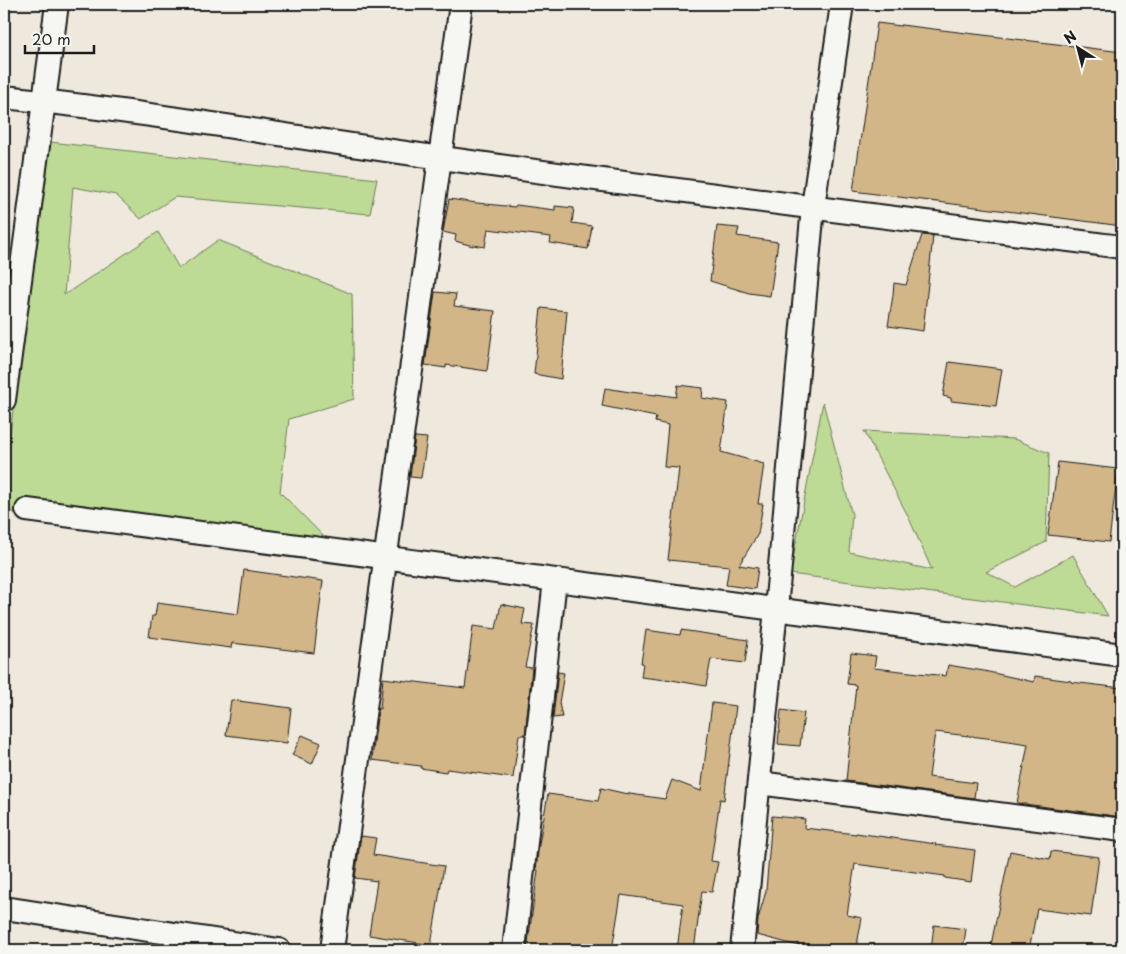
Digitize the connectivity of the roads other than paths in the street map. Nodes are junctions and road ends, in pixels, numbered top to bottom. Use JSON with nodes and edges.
{"nodes":[{"id":1,"x":57,"y":4,"type":"edge"},
{"id":2,"x":461,"y":4,"type":"edge"},
{"id":3,"x":842,"y":4,"type":"edge"},
{"id":4,"x":4,"y":97,"type":"edge"},
{"id":5,"x":44,"y":101,"type":"junction"},
{"id":6,"x":440,"y":158,"type":"junction"},
{"id":7,"x":813,"y":207,"type":"junction"},
{"id":8,"x":1122,"y":247,"type":"edge"},
{"id":9,"x":4,"y":400,"type":"edge"},
{"id":10,"x":27,"y":510,"type":"dead end"},
{"id":11,"x":386,"y":557,"type":"junction"},
{"id":12,"x":555,"y":580,"type":"junction"},
{"id":13,"x":776,"y":609,"type":"junction"},
{"id":14,"x":1122,"y":655,"type":"edge"},
{"id":15,"x":759,"y":783,"type":"junction"},
{"id":16,"x":1122,"y":830,"type":"edge"},
{"id":17,"x":4,"y":908,"type":"edge"},
{"id":18,"x":279,"y":950,"type":"edge"},
{"id":19,"x":332,"y":950,"type":"edge"},
{"id":20,"x":514,"y":950,"type":"edge"},
{"id":21,"x":742,"y":950,"type":"edge"}],
"edges":[{"from":1,"to":5,"type":"street"},
{"from":2,"to":6,"type":"street"},
{"from":3,"to":7,"type":"street"},
{"from":4,"to":5,"type":"street"},
{"from":5,"to":6,"type":"street"},
{"from":5,"to":9,"type":"street"},
{"from":6,"to":7,"type":"street"},
{"from":6,"to":11,"type":"street"},
{"from":7,"to":8,"type":"street"},
{"from":7,"to":13,"type":"street"},
{"from":10,"to":11,"type":"street"},
{"from":11,"to":12,"type":"street"},
{"from":11,"to":19,"type":"street"},
{"from":12,"to":13,"type":"street"},
{"from":12,"to":20,"type":"street"},
{"from":13,"to":14,"type":"street"},
{"from":13,"to":15,"type":"street"},
{"from":15,"to":16,"type":"street"},
{"from":15,"to":21,"type":"street"},
{"from":17,"to":18,"type":"street"}]}
